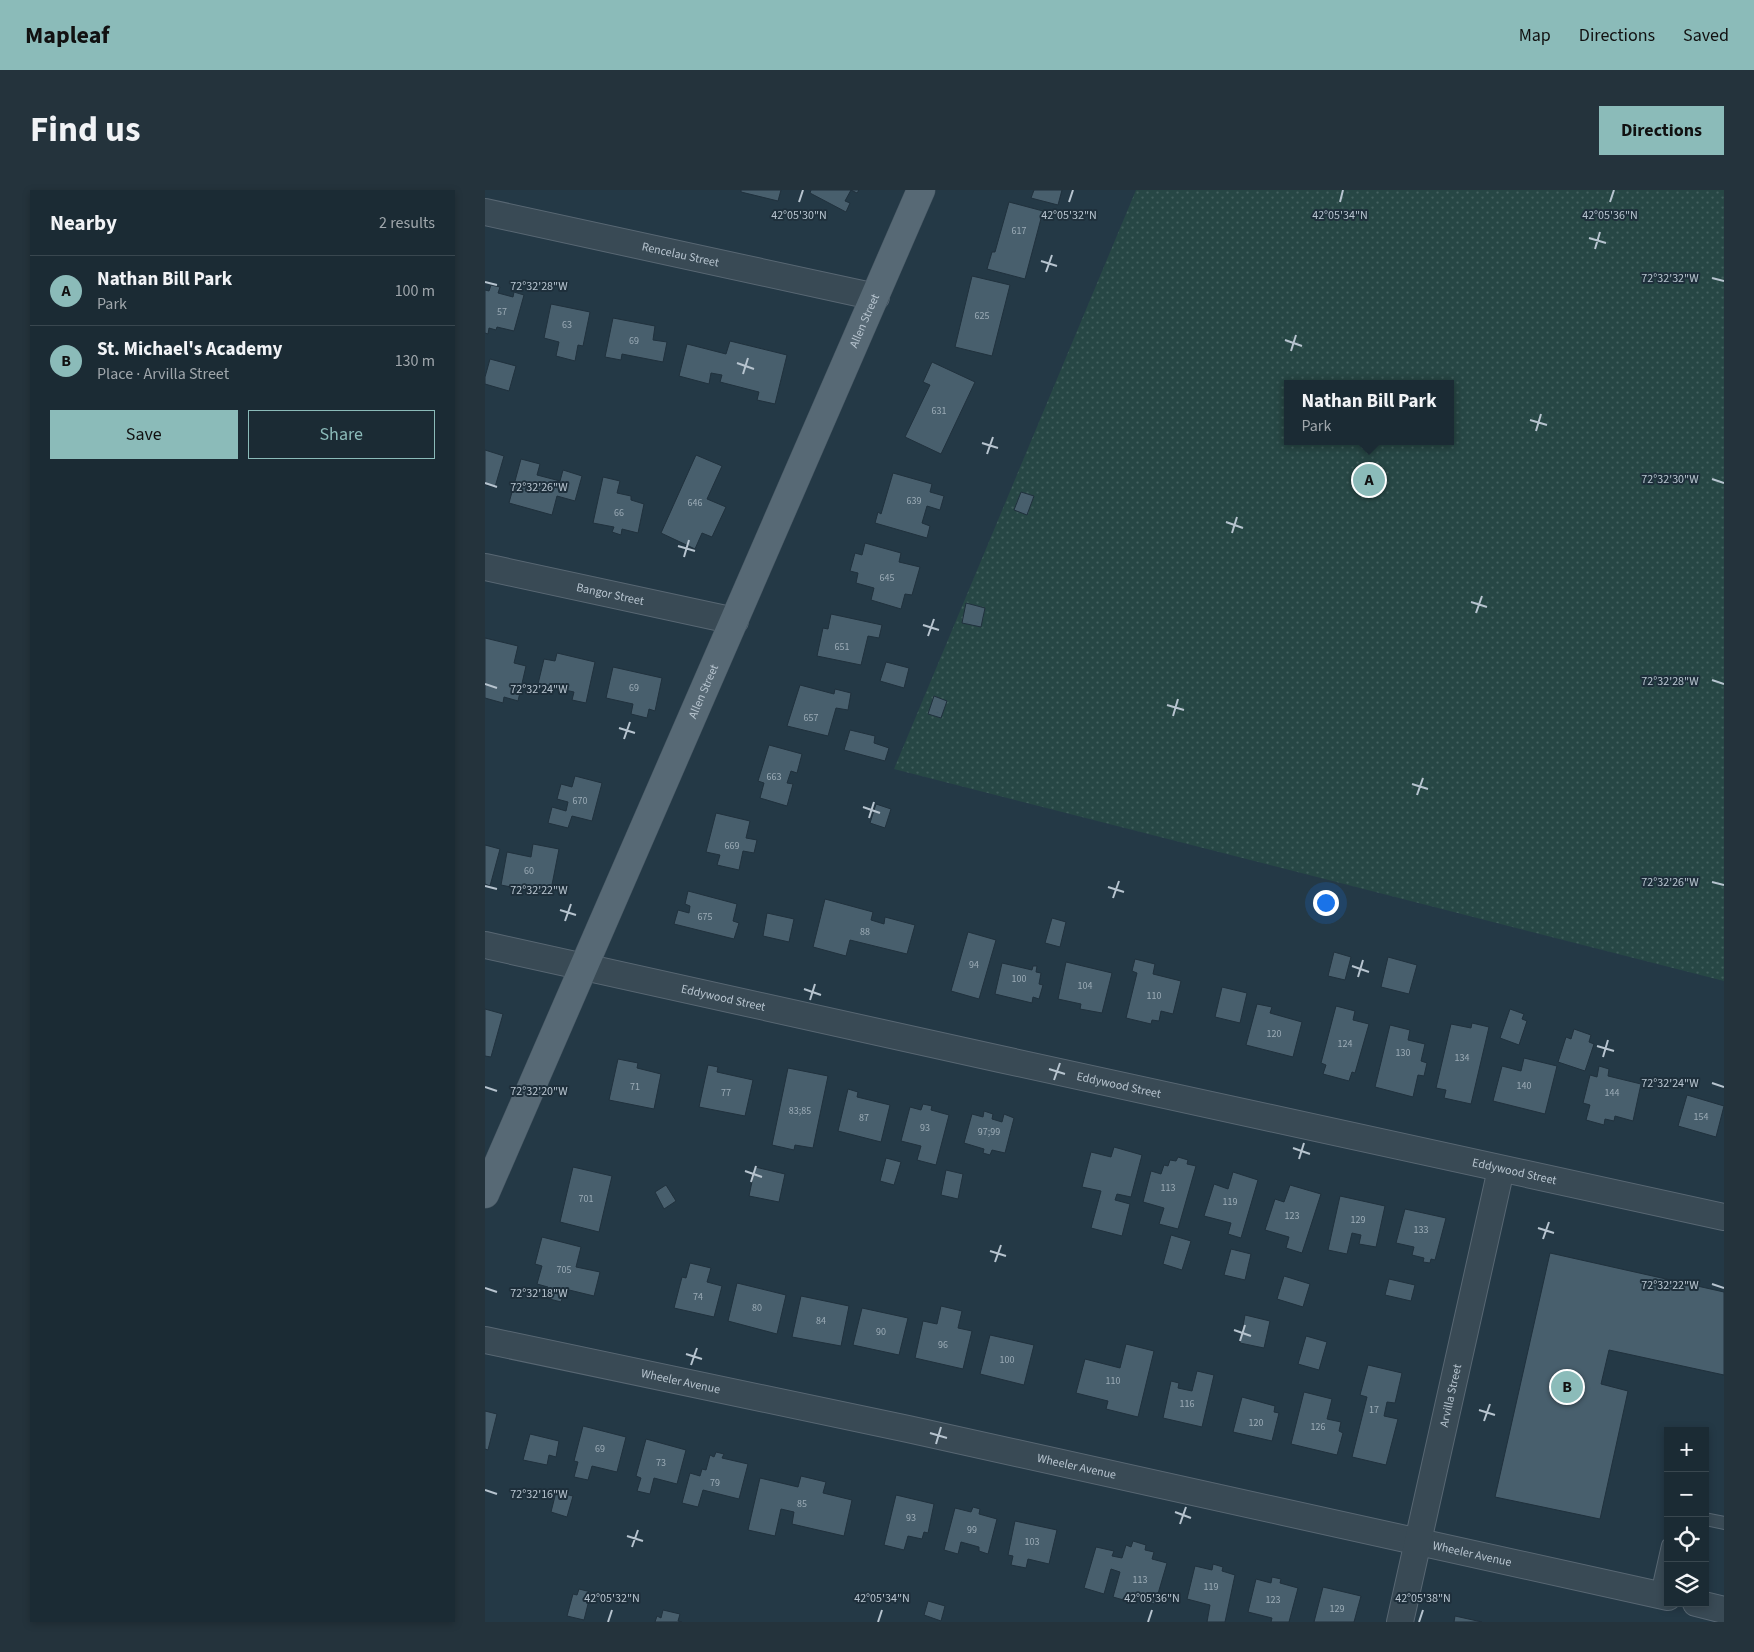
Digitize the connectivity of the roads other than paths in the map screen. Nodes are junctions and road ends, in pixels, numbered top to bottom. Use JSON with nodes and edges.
{"nodes":[{"id":1,"x":921,"y":190,"type":"edge"},
{"id":2,"x":485,"y":212,"type":"edge"},
{"id":3,"x":876,"y":297,"type":"junction"},
{"id":4,"x":485,"y":567,"type":"edge"},
{"id":5,"x":735,"y":621,"type":"junction"},
{"id":6,"x":485,"y":945,"type":"edge"},
{"id":7,"x":584,"y":966,"type":"junction"},
{"id":8,"x":1501,"y":1169,"type":"junction"},
{"id":9,"x":485,"y":1194,"type":"edge"},
{"id":10,"x":1724,"y":1217,"type":"edge"},
{"id":11,"x":485,"y":1340,"type":"edge"},
{"id":12,"x":1709,"y":1520,"type":"edge"},
{"id":13,"x":1724,"y":1523,"type":"edge"},
{"id":14,"x":1418,"y":1541,"type":"junction"},
{"id":15,"x":1666,"y":1562,"type":"edge"},
{"id":16,"x":1662,"y":1596,"type":"edge"},
{"id":17,"x":1709,"y":1606,"type":"edge"},
{"id":18,"x":1724,"y":1610,"type":"edge"},
{"id":19,"x":1400,"y":1622,"type":"edge"}],
"edges":[{"from":1,"to":3,"type":"main road","name":"Allen Street"},
{"from":2,"to":3,"type":"street","name":"Rencelau Street"},
{"from":3,"to":5,"type":"main road","name":"Allen Street"},
{"from":4,"to":5,"type":"street","name":"Bangor Street"},
{"from":5,"to":7,"type":"main road","name":"Allen Street"},
{"from":6,"to":7,"type":"street","name":"Eddywood Street"},
{"from":7,"to":8,"type":"street","name":"Eddywood Street"},
{"from":7,"to":9,"type":"main road","name":"Allen Street"},
{"from":8,"to":10,"type":"street","name":"Eddywood Street"},
{"from":8,"to":14,"type":"street","name":"Arvilla Street"},
{"from":11,"to":14,"type":"street","name":"Wheeler Avenue"},
{"from":12,"to":13,"type":"lane"},
{"from":14,"to":16,"type":"street","name":"Wheeler Avenue"},
{"from":14,"to":19,"type":"street","name":"Arvilla Street"},
{"from":15,"to":16,"type":"lane"},
{"from":17,"to":18,"type":"street"}]}
